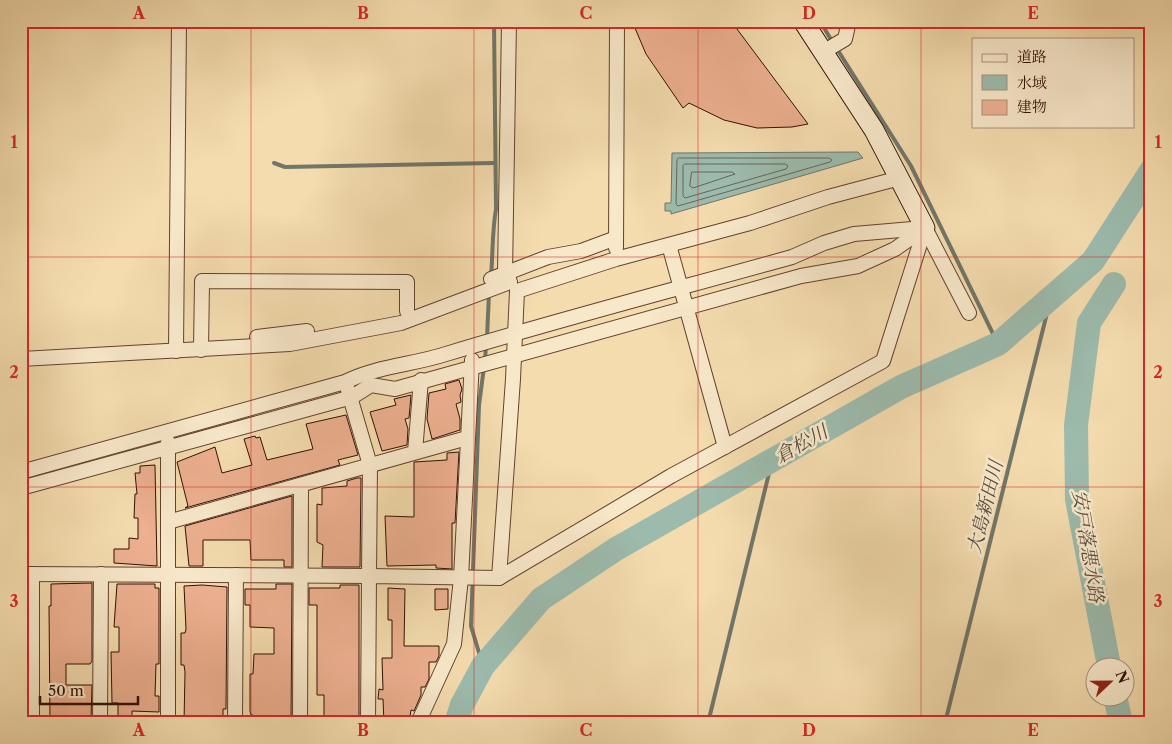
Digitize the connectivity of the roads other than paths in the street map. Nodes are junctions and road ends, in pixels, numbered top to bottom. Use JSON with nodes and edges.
{"nodes":[{"id":1,"x":179,"y":21,"type":"edge"},
{"id":2,"x":509,"y":21,"type":"edge"},
{"id":3,"x":618,"y":21,"type":"edge"},
{"id":4,"x":803,"y":21,"type":"edge"},
{"id":5,"x":849,"y":21,"type":"edge"},
{"id":6,"x":823,"y":52,"type":"junction"},
{"id":7,"x":900,"y":178,"type":"junction"},
{"id":8,"x":925,"y":228,"type":"junction"},
{"id":9,"x":616,"y":238,"type":"junction"},
{"id":10,"x":669,"y":245,"type":"junction"},
{"id":11,"x":616,"y":259,"type":"junction"},
{"id":12,"x":511,"y":282,"type":"junction"},
{"id":13,"x":681,"y":288,"type":"junction"},
{"id":14,"x":686,"y":308,"type":"junction"},
{"id":15,"x":407,"y":311,"type":"junction"},
{"id":16,"x":968,"y":313,"type":"dead end"},
{"id":17,"x":515,"y":333,"type":"junction"},
{"id":18,"x":201,"y":345,"type":"junction"},
{"id":19,"x":472,"y":346,"type":"junction"},
{"id":20,"x":176,"y":351,"type":"junction"},
{"id":21,"x":514,"y":355,"type":"junction"},
{"id":22,"x":21,"y":360,"type":"edge"},
{"id":23,"x":389,"y":366,"type":"junction"},
{"id":24,"x":472,"y":366,"type":"junction"},
{"id":25,"x":421,"y":380,"type":"junction"},
{"id":26,"x":345,"y":382,"type":"junction"},
{"id":27,"x":395,"y":389,"type":"junction"},
{"id":28,"x":352,"y":397,"type":"junction"},
{"id":29,"x":168,"y":431,"type":"junction"},
{"id":30,"x":466,"y":438,"type":"junction"},
{"id":31,"x":725,"y":447,"type":"junction"},
{"id":32,"x":168,"y":449,"type":"junction"},
{"id":33,"x":415,"y":452,"type":"junction"},
{"id":34,"x":370,"y":465,"type":"junction"},
{"id":35,"x":21,"y":472,"type":"edge"},
{"id":36,"x":301,"y":485,"type":"junction"},
{"id":37,"x":21,"y":488,"type":"edge"},
{"id":38,"x":168,"y":522,"type":"junction"},
{"id":39,"x":27,"y":574,"type":"edge"},
{"id":40,"x":101,"y":574,"type":"junction"},
{"id":41,"x":168,"y":575,"type":"junction"},
{"id":42,"x":236,"y":575,"type":"junction"},
{"id":43,"x":302,"y":575,"type":"junction"},
{"id":44,"x":369,"y":576,"type":"junction"},
{"id":45,"x":461,"y":578,"type":"junction"},
{"id":46,"x":499,"y":578,"type":"junction"},
{"id":47,"x":32,"y":723,"type":"edge"},
{"id":48,"x":100,"y":723,"type":"edge"},
{"id":49,"x":168,"y":723,"type":"edge"},
{"id":50,"x":235,"y":723,"type":"edge"},
{"id":51,"x":300,"y":723,"type":"edge"},
{"id":52,"x":368,"y":723,"type":"edge"},
{"id":53,"x":418,"y":723,"type":"edge"}],
"edges":[{"from":1,"to":20,"type":"street"},
{"from":2,"to":12,"type":"street"},
{"from":3,"to":9,"type":"street"},
{"from":4,"to":6,"type":"street"},
{"from":5,"to":6,"type":"street"},
{"from":6,"to":7,"type":"street"},
{"from":7,"to":8,"type":"street"},
{"from":7,"to":10,"type":"street"},
{"from":8,"to":13,"type":"street"},
{"from":8,"to":14,"type":"street"},
{"from":8,"to":16,"type":"street"},
{"from":8,"to":31,"type":"street"},
{"from":9,"to":11,"type":"street"},
{"from":9,"to":12,"type":"street"},
{"from":10,"to":11,"type":"street"},
{"from":10,"to":13,"type":"street"},
{"from":11,"to":12,"type":"street"},
{"from":12,"to":15,"type":"street"},
{"from":12,"to":17,"type":"street"},
{"from":12,"to":18,"type":"street"},
{"from":13,"to":14,"type":"street"},
{"from":13,"to":17,"type":"street"},
{"from":14,"to":21,"type":"street"},
{"from":14,"to":31,"type":"street"},
{"from":15,"to":18,"type":"street"},
{"from":15,"to":18,"type":"street"},
{"from":17,"to":19,"type":"street"},
{"from":17,"to":21,"type":"street"},
{"from":18,"to":20,"type":"street"},
{"from":19,"to":23,"type":"street"},
{"from":19,"to":24,"type":"street"},
{"from":20,"to":22,"type":"street"},
{"from":21,"to":24,"type":"street"},
{"from":21,"to":46,"type":"street"},
{"from":23,"to":26,"type":"street"},
{"from":23,"to":27,"type":"street"},
{"from":24,"to":25,"type":"street"},
{"from":24,"to":30,"type":"street"},
{"from":25,"to":27,"type":"street"},
{"from":25,"to":33,"type":"street"},
{"from":26,"to":28,"type":"street"},
{"from":26,"to":29,"type":"street"},
{"from":27,"to":28,"type":"street"},
{"from":28,"to":32,"type":"street"},
{"from":28,"to":34,"type":"street"},
{"from":29,"to":32,"type":"street"},
{"from":29,"to":35,"type":"street"},
{"from":30,"to":33,"type":"street"},
{"from":30,"to":45,"type":"street"},
{"from":31,"to":46,"type":"street"},
{"from":32,"to":37,"type":"street"},
{"from":32,"to":38,"type":"street"},
{"from":33,"to":34,"type":"street"},
{"from":34,"to":36,"type":"street"},
{"from":34,"to":44,"type":"street"},
{"from":36,"to":38,"type":"street"},
{"from":36,"to":43,"type":"street"},
{"from":38,"to":41,"type":"street"},
{"from":39,"to":40,"type":"street"},
{"from":39,"to":47,"type":"street"},
{"from":40,"to":41,"type":"street"},
{"from":40,"to":48,"type":"street"},
{"from":41,"to":42,"type":"street"},
{"from":41,"to":49,"type":"street"},
{"from":42,"to":43,"type":"street"},
{"from":42,"to":50,"type":"street"},
{"from":43,"to":44,"type":"street"},
{"from":43,"to":51,"type":"street"},
{"from":44,"to":45,"type":"street"},
{"from":44,"to":52,"type":"street"},
{"from":45,"to":46,"type":"street"},
{"from":45,"to":53,"type":"street"}]}
